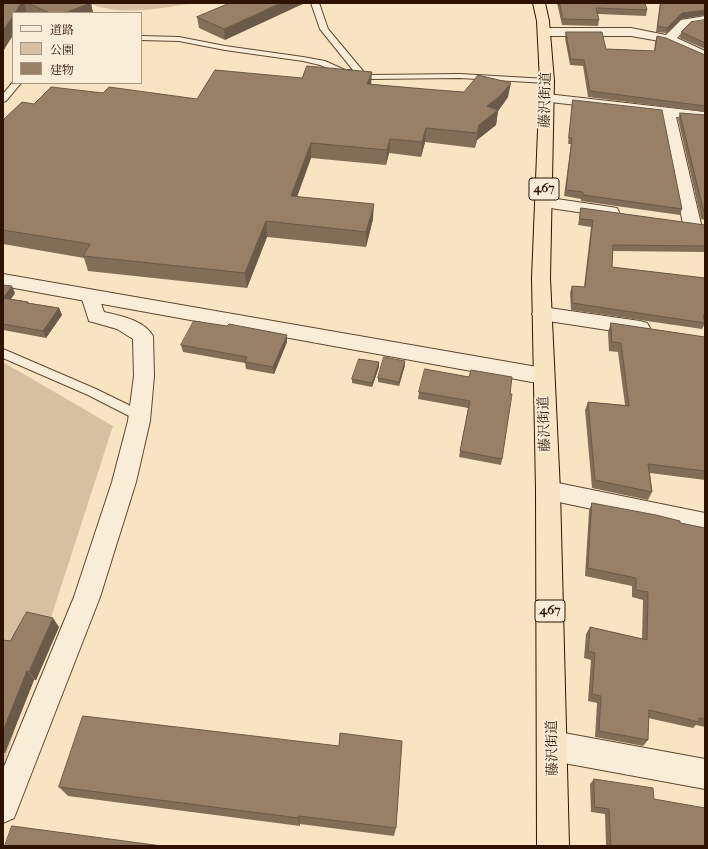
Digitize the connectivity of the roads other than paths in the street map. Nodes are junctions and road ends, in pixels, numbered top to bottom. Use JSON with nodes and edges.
{"nodes":[{"id":1,"x":315,"y":3,"type":"edge"},
{"id":2,"x":539,"y":3,"type":"edge"},
{"id":3,"x":705,"y":20,"type":"edge"},
{"id":4,"x":544,"y":32,"type":"junction"},
{"id":5,"x":142,"y":38,"type":"edge"},
{"id":6,"x":669,"y":39,"type":"junction"},
{"id":7,"x":705,"y":56,"type":"edge"},
{"id":8,"x":360,"y":73,"type":"junction"},
{"id":9,"x":547,"y":81,"type":"junction"},
{"id":10,"x":16,"y":84,"type":"edge"},
{"id":11,"x":547,"y":98,"type":"junction"},
{"id":12,"x":3,"y":99,"type":"edge"},
{"id":13,"x":668,"y":112,"type":"junction"},
{"id":14,"x":705,"y":116,"type":"edge"},
{"id":15,"x":543,"y":202,"type":"junction"},
{"id":16,"x":630,"y":215,"type":"edge"},
{"id":17,"x":691,"y":224,"type":"edge"},
{"id":18,"x":3,"y":280,"type":"edge"},
{"id":19,"x":90,"y":296,"type":"junction"},
{"id":20,"x":542,"y":314,"type":"junction"},
{"id":21,"x":656,"y":331,"type":"edge"},
{"id":22,"x":3,"y":353,"type":"edge"},
{"id":23,"x":544,"y":376,"type":"junction"},
{"id":24,"x":140,"y":416,"type":"junction"},
{"id":25,"x":548,"y":490,"type":"junction"},
{"id":26,"x":705,"y":523,"type":"edge"},
{"id":27,"x":553,"y":746,"type":"junction"},
{"id":28,"x":705,"y":774,"type":"edge"},
{"id":29,"x":3,"y":807,"type":"edge"},
{"id":30,"x":553,"y":846,"type":"edge"}],
"edges":[{"from":1,"to":8,"type":"lane"},
{"from":2,"to":4,"type":"highway","name":"藤沢街道","number":"467"},
{"from":3,"to":6,"type":"street"},
{"from":4,"to":6,"type":"street"},
{"from":4,"to":9,"type":"highway","name":"藤沢街道","number":"467"},
{"from":5,"to":8,"type":"lane"},
{"from":6,"to":7,"type":"street"},
{"from":8,"to":9,"type":"lane"},
{"from":9,"to":11,"type":"highway","name":"藤沢街道","number":"467"},
{"from":10,"to":12,"type":"lane"},
{"from":11,"to":13,"type":"street"},
{"from":11,"to":15,"type":"highway","name":"藤沢街道","number":"467"},
{"from":13,"to":14,"type":"street"},
{"from":13,"to":17,"type":"street"},
{"from":15,"to":16,"type":"street"},
{"from":15,"to":20,"type":"highway","name":"藤沢街道","number":"467"},
{"from":18,"to":19,"type":"street"},
{"from":19,"to":23,"type":"street"},
{"from":19,"to":24,"type":"street"},
{"from":20,"to":21,"type":"street"},
{"from":20,"to":23,"type":"highway","name":"藤沢街道","number":"467"},
{"from":22,"to":24,"type":"lane"},
{"from":23,"to":25,"type":"highway","name":"藤沢街道","number":"467"},
{"from":24,"to":29,"type":"street"},
{"from":25,"to":26,"type":"street"},
{"from":25,"to":27,"type":"highway","name":"藤沢街道","number":"467"},
{"from":27,"to":28,"type":"street"},
{"from":27,"to":30,"type":"highway","name":"藤沢街道","number":"467"}]}
